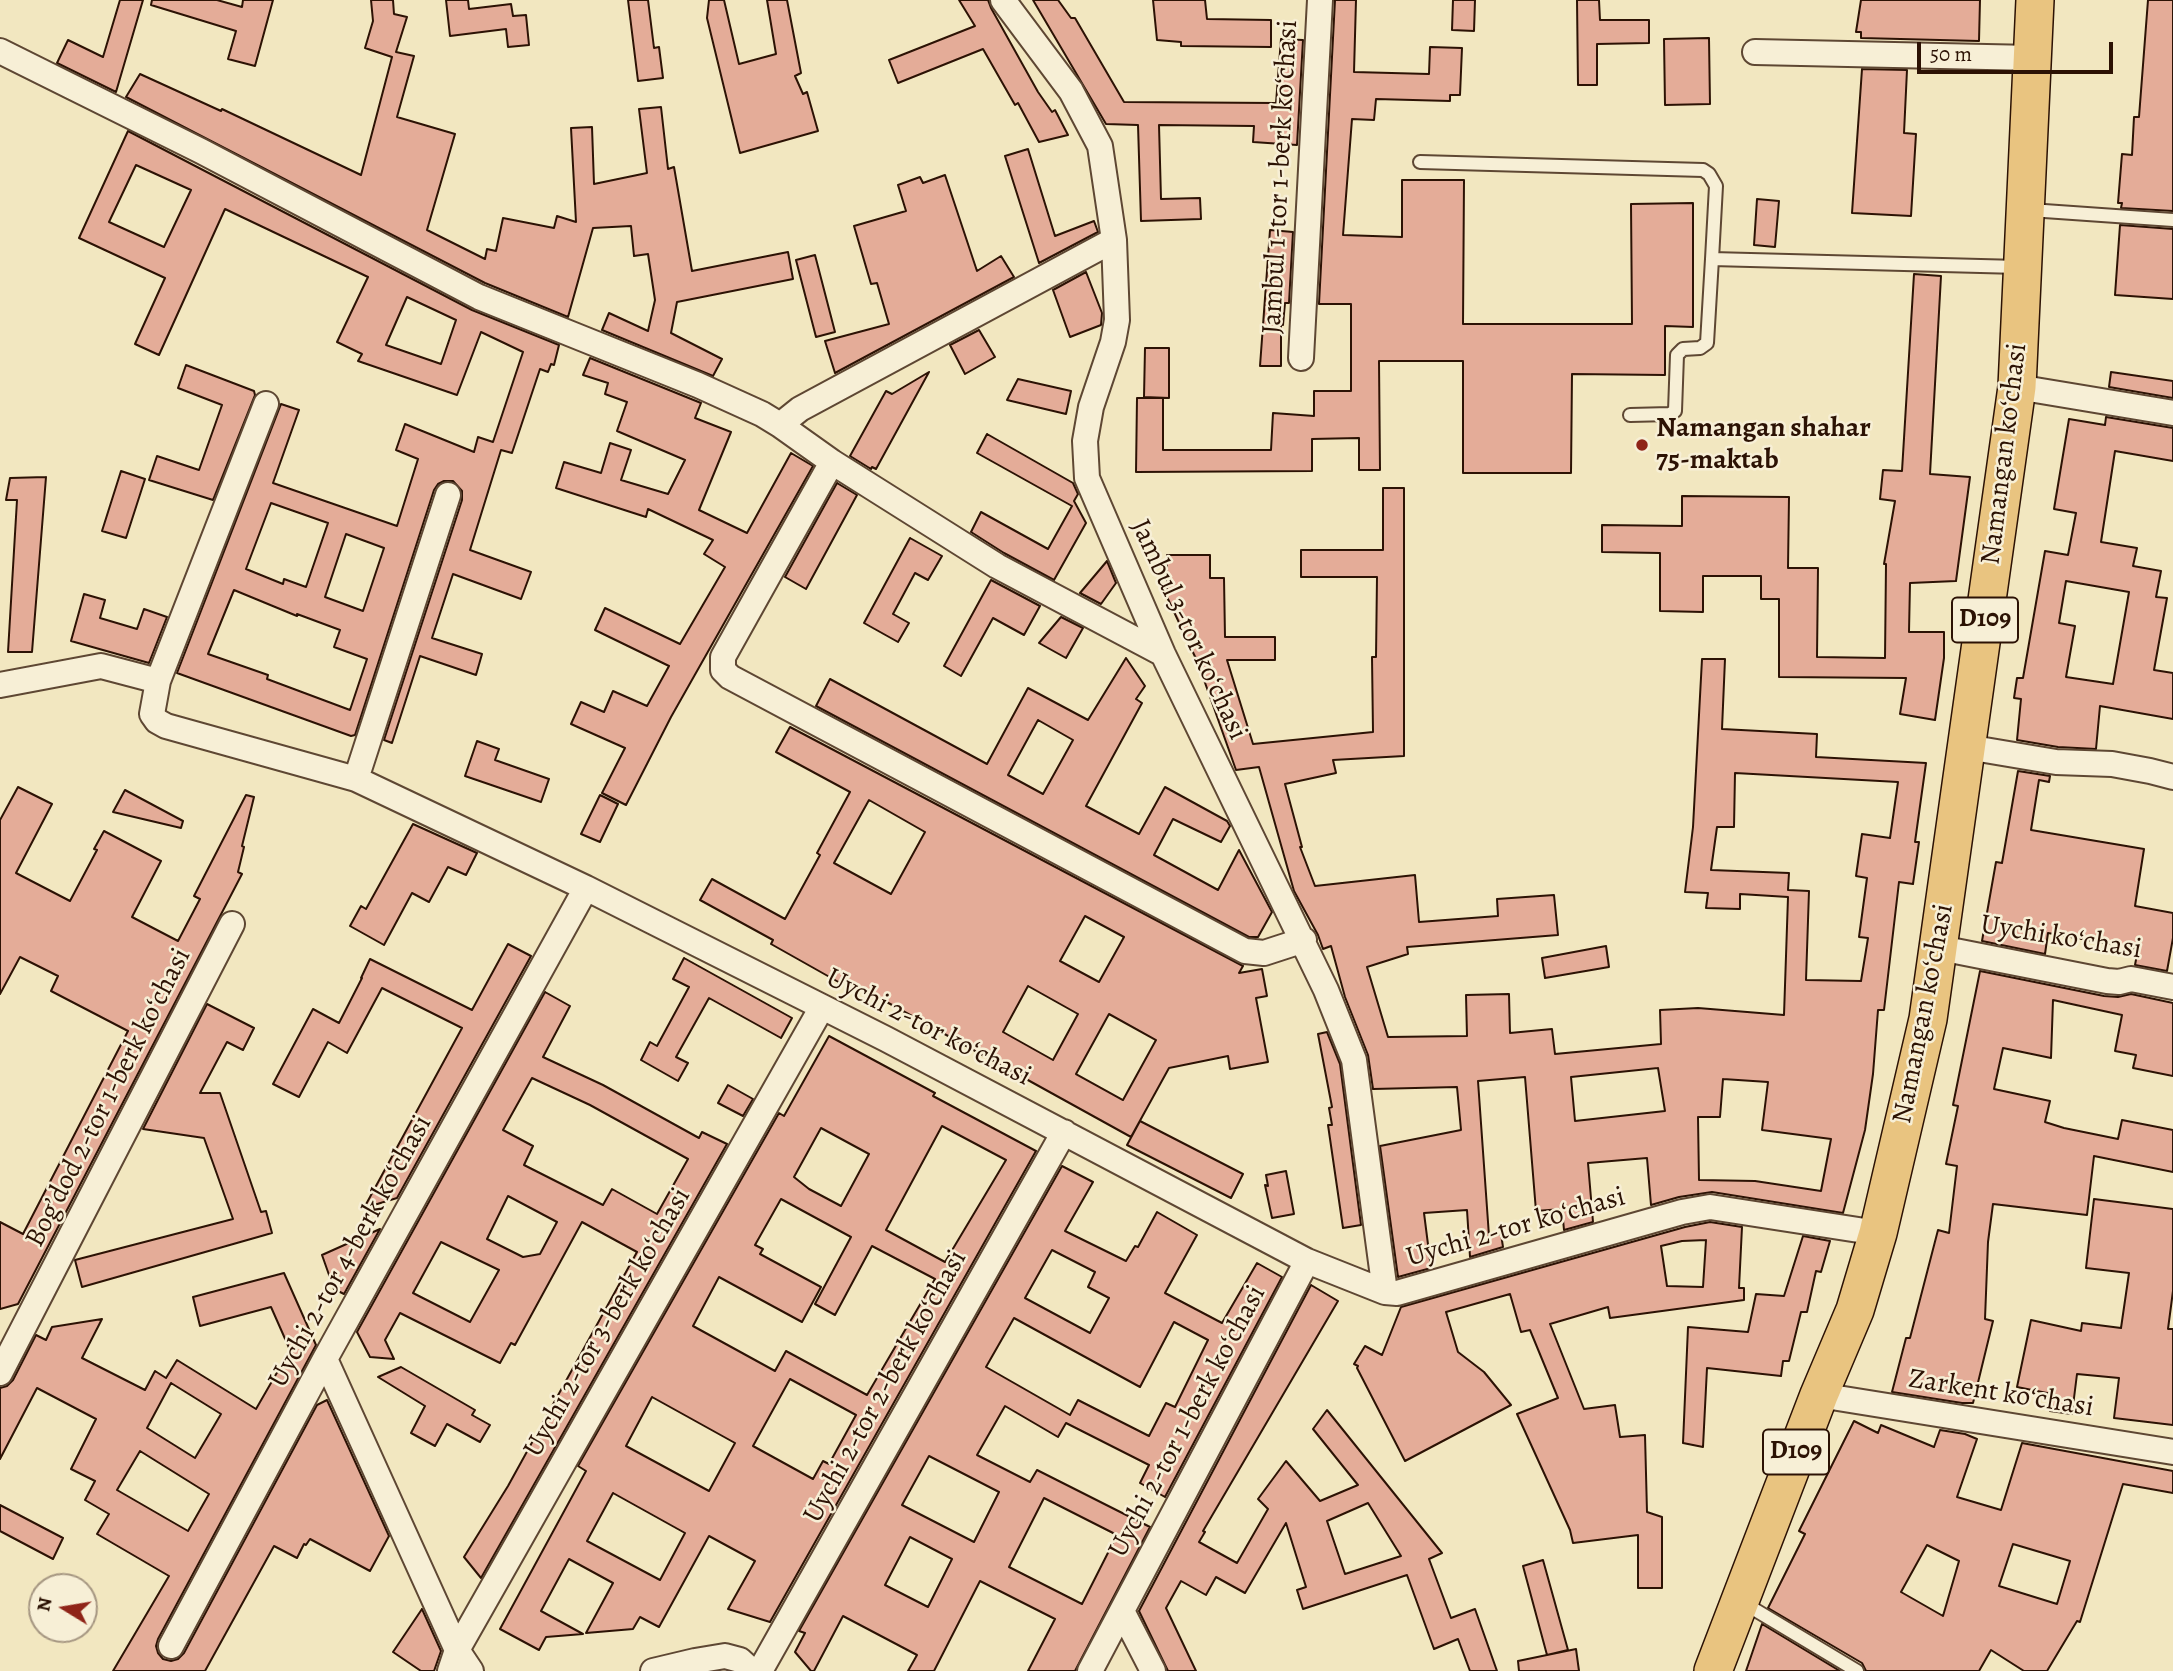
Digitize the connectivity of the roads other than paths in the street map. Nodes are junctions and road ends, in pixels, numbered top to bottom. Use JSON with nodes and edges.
{"nodes":[{"id":1,"x":1003,"y":0,"type":"edge"},
{"id":2,"x":1320,"y":0,"type":"edge"},
{"id":3,"x":2035,"y":0,"type":"edge"},
{"id":4,"x":0,"y":51,"type":"edge"},
{"id":5,"x":1755,"y":52,"type":"dead end"},
{"id":6,"x":2033,"y":58,"type":"junction"},
{"id":7,"x":1420,"y":162,"type":"dead end"},
{"id":8,"x":2026,"y":209,"type":"junction"},
{"id":9,"x":2173,"y":220,"type":"edge"},
{"id":10,"x":1114,"y":240,"type":"junction"},
{"id":11,"x":1712,"y":259,"type":"junction"},
{"id":12,"x":2023,"y":267,"type":"junction"},
{"id":13,"x":1301,"y":358,"type":"dead end"},
{"id":14,"x":2017,"y":387,"type":"junction"},
{"id":15,"x":267,"y":404,"type":"dead end"},
{"id":16,"x":2173,"y":413,"type":"edge"},
{"id":17,"x":1630,"y":415,"type":"dead end"},
{"id":18,"x":780,"y":425,"type":"junction"},
{"id":19,"x":832,"y":462,"type":"junction"},
{"id":20,"x":448,"y":495,"type":"dead end"},
{"id":21,"x":1163,"y":653,"type":"junction"},
{"id":22,"x":158,"y":681,"type":"junction"},
{"id":23,"x":0,"y":685,"type":"edge"},
{"id":24,"x":1968,"y":747,"type":"junction"},
{"id":25,"x":2173,"y":778,"type":"edge"},
{"id":26,"x":356,"y":779,"type":"junction"},
{"id":27,"x":586,"y":888,"type":"junction"},
{"id":28,"x":232,"y":924,"type":"dead end"},
{"id":29,"x":1304,"y":940,"type":"junction"},
{"id":30,"x":1940,"y":948,"type":"junction"},
{"id":31,"x":2173,"y":987,"type":"edge"},
{"id":32,"x":822,"y":1007,"type":"junction"},
{"id":33,"x":1064,"y":1132,"type":"junction"},
{"id":34,"x":1878,"y":1233,"type":"junction"},
{"id":35,"x":1307,"y":1261,"type":"junction"},
{"id":36,"x":1385,"y":1292,"type":"junction"},
{"id":37,"x":325,"y":1359,"type":"junction"},
{"id":38,"x":0,"y":1373,"type":"edge"},
{"id":39,"x":1819,"y":1395,"type":"junction"},
{"id":40,"x":2173,"y":1452,"type":"edge"},
{"id":41,"x":1739,"y":1600,"type":"junction"},
{"id":42,"x":1122,"y":1611,"type":"junction"},
{"id":43,"x":171,"y":1646,"type":"dead end"},
{"id":44,"x":454,"y":1661,"type":"edge"},
{"id":45,"x":471,"y":1671,"type":"edge"},
{"id":46,"x":653,"y":1671,"type":"edge"},
{"id":47,"x":752,"y":1671,"type":"edge"},
{"id":48,"x":760,"y":1671,"type":"edge"},
{"id":49,"x":1090,"y":1671,"type":"edge"},
{"id":50,"x":1153,"y":1671,"type":"edge"},
{"id":51,"x":1713,"y":1671,"type":"edge"},
{"id":52,"x":1857,"y":1671,"type":"edge"}],
"edges":[{"from":1,"to":10,"type":"street","name":"Jambul 3-tor koʻchasi"},
{"from":2,"to":13,"type":"street","name":"Jambul 1-tor 1-berk koʻchasi"},
{"from":3,"to":6,"type":"main road","name":"Namangan koʻchasi","number":"D109"},
{"from":4,"to":18,"type":"street"},
{"from":5,"to":6,"type":"street"},
{"from":6,"to":8,"type":"main road","name":"Namangan koʻchasi","number":"D109"},
{"from":7,"to":11,"type":"lane"},
{"from":8,"to":9,"type":"lane"},
{"from":8,"to":12,"type":"main road","name":"Namangan koʻchasi","number":"D109"},
{"from":10,"to":18,"type":"street"},
{"from":10,"to":21,"type":"street","name":"Jambul 3-tor koʻchasi"},
{"from":11,"to":12,"type":"lane"},
{"from":11,"to":17,"type":"lane"},
{"from":12,"to":14,"type":"main road","name":"Namangan koʻchasi","number":"D109"},
{"from":14,"to":16,"type":"street"},
{"from":14,"to":24,"type":"main road","name":"Namangan koʻchasi","number":"D109"},
{"from":15,"to":22,"type":"street"},
{"from":18,"to":19,"type":"street"},
{"from":19,"to":21,"type":"street"},
{"from":19,"to":29,"type":"street"},
{"from":20,"to":26,"type":"street"},
{"from":21,"to":29,"type":"street","name":"Jambul 3-tor koʻchasi"},
{"from":22,"to":23,"type":"street"},
{"from":22,"to":26,"type":"street","name":"Uychi 2-tor koʻchasi"},
{"from":24,"to":25,"type":"street"},
{"from":24,"to":30,"type":"main road","name":"Namangan koʻchasi","number":"D109"},
{"from":26,"to":27,"type":"street","name":"Uychi 2-tor koʻchasi"},
{"from":27,"to":32,"type":"street","name":"Uychi 2-tor koʻchasi"},
{"from":27,"to":37,"type":"street","name":"Uychi 2-tor 4-berk koʻchasi"},
{"from":28,"to":38,"type":"street","name":"Bogʼdod 2-tor 1-berk koʻchasi"},
{"from":29,"to":36,"type":"street","name":"Jambul 3-tor koʻchasi"},
{"from":30,"to":31,"type":"street","name":"Uychi koʻchasi"},
{"from":30,"to":34,"type":"main road","name":"Namangan koʻchasi","number":"D109"},
{"from":32,"to":33,"type":"street","name":"Uychi 2-tor koʻchasi"},
{"from":32,"to":44,"type":"street","name":"Uychi 2-tor 3-berk koʻchasi"},
{"from":33,"to":35,"type":"street","name":"Uychi 2-tor koʻchasi"},
{"from":33,"to":48,"type":"street","name":"Uychi 2-tor 2-berk koʻchasi"},
{"from":34,"to":36,"type":"street","name":"Uychi 2-tor koʻchasi"},
{"from":34,"to":39,"type":"main road","number":"D109"},
{"from":35,"to":36,"type":"street","name":"Uychi 2-tor koʻchasi"},
{"from":35,"to":42,"type":"street","name":"Uychi 2-tor 1-berk koʻchasi"},
{"from":37,"to":43,"type":"street","name":"Uychi 2-tor 4-berk koʻchasi"},
{"from":37,"to":44,"type":"street"},
{"from":39,"to":40,"type":"street","name":"Zarkent koʻchasi"},
{"from":39,"to":41,"type":"main road","number":"D109"},
{"from":41,"to":51,"type":"main road","number":"D109"},
{"from":41,"to":52,"type":"lane"},
{"from":42,"to":49,"type":"street","name":"Uychi 2-tor 1-berk koʻchasi"},
{"from":42,"to":50,"type":"street"},
{"from":44,"to":45,"type":"street"},
{"from":46,"to":47,"type":"street"}]}
